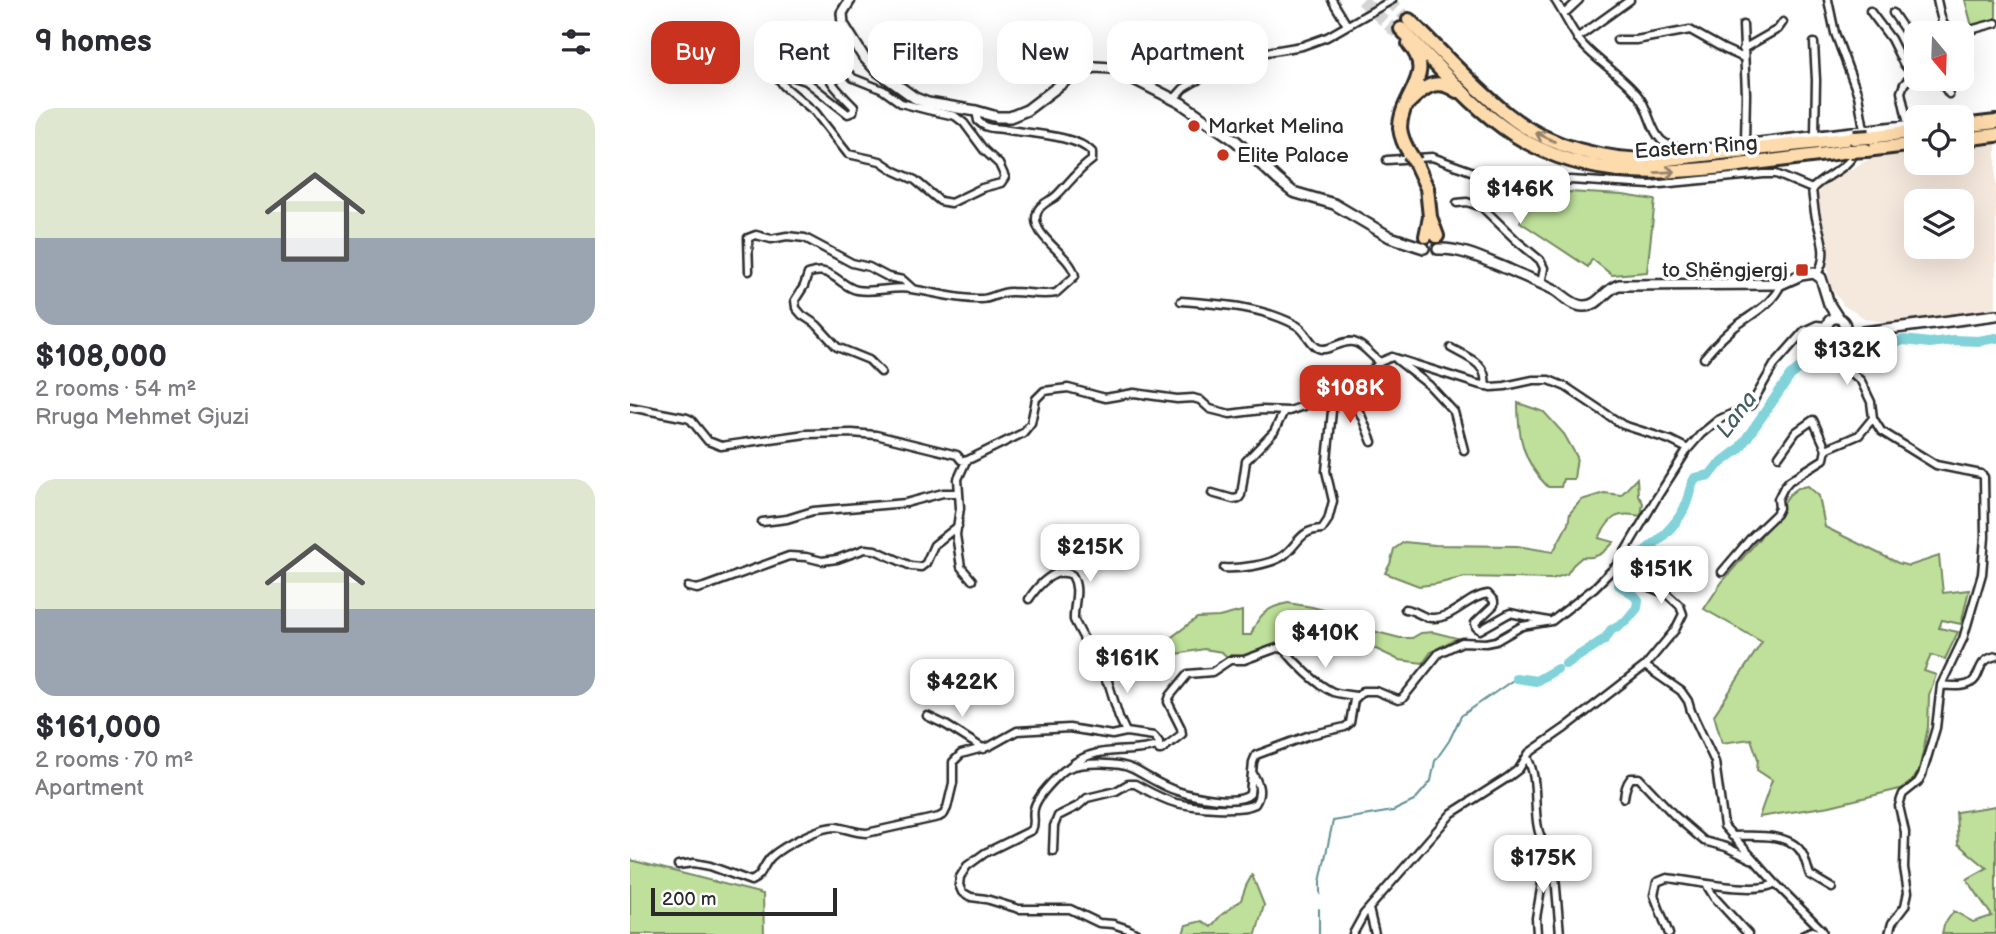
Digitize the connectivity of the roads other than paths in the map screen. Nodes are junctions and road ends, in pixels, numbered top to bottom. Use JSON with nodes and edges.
{"nodes":[{"id":1,"x":850,"y":0,"type":"edge"},
{"id":2,"x":1332,"y":0,"type":"edge"},
{"id":3,"x":1392,"y":0,"type":"edge"},
{"id":4,"x":1555,"y":0,"type":"edge"},
{"id":5,"x":1579,"y":0,"type":"edge"},
{"id":6,"x":1630,"y":0,"type":"edge"},
{"id":7,"x":1828,"y":0,"type":"edge"},
{"id":8,"x":1937,"y":0,"type":"edge"},
{"id":9,"x":1870,"y":11,"type":"dead end"},
{"id":10,"x":1893,"y":13,"type":"dead end"},
{"id":11,"x":1564,"y":14,"type":"junction"},
{"id":12,"x":1942,"y":21,"type":"edge"},
{"id":13,"x":1783,"y":22,"type":"dead end"},
{"id":14,"x":1996,"y":23,"type":"edge"},
{"id":15,"x":1743,"y":24,"type":"dead end"},
{"id":16,"x":1347,"y":25,"type":"junction"},
{"id":17,"x":1405,"y":25,"type":"junction"},
{"id":18,"x":1904,"y":29,"type":"edge"},
{"id":19,"x":1974,"y":29,"type":"edge"},
{"id":20,"x":1577,"y":38,"type":"junction"},
{"id":21,"x":1617,"y":40,"type":"dead end"},
{"id":22,"x":1814,"y":43,"type":"dead end"},
{"id":23,"x":1744,"y":49,"type":"junction"},
{"id":24,"x":1744,"y":58,"type":"junction"},
{"id":25,"x":1904,"y":62,"type":"edge"},
{"id":26,"x":1904,"y":85,"type":"edge"},
{"id":27,"x":1948,"y":91,"type":"edge"},
{"id":28,"x":1950,"y":94,"type":"dead end"},
{"id":29,"x":1174,"y":99,"type":"junction"},
{"id":30,"x":1407,"y":103,"type":"junction"},
{"id":31,"x":1905,"y":105,"type":"edge"},
{"id":32,"x":928,"y":106,"type":"junction"},
{"id":33,"x":975,"y":111,"type":"junction"},
{"id":34,"x":1996,"y":122,"type":"edge"},
{"id":35,"x":1974,"y":125,"type":"edge"},
{"id":36,"x":1904,"y":130,"type":"edge"},
{"id":37,"x":1815,"y":135,"type":"junction"},
{"id":38,"x":1996,"y":135,"type":"edge"},
{"id":39,"x":1974,"y":138,"type":"edge"},
{"id":40,"x":1867,"y":139,"type":"junction"},
{"id":41,"x":1745,"y":143,"type":"junction"},
{"id":42,"x":1904,"y":143,"type":"edge"},
{"id":43,"x":1387,"y":160,"type":"dead end"},
{"id":44,"x":1607,"y":170,"type":"junction"},
{"id":45,"x":1812,"y":189,"type":"junction"},
{"id":46,"x":1457,"y":203,"type":"dead end"},
{"id":47,"x":1431,"y":242,"type":"junction"},
{"id":48,"x":749,"y":271,"type":"dead end"},
{"id":49,"x":1817,"y":274,"type":"junction"},
{"id":50,"x":1541,"y":284,"type":"junction"},
{"id":51,"x":1781,"y":284,"type":"junction"},
{"id":52,"x":913,"y":289,"type":"junction"},
{"id":53,"x":1181,"y":301,"type":"dead end"},
{"id":54,"x":1996,"y":315,"type":"edge"},
{"id":55,"x":1834,"y":321,"type":"junction"},
{"id":56,"x":1868,"y":330,"type":"junction"},
{"id":57,"x":1837,"y":336,"type":"junction"},
{"id":58,"x":1451,"y":348,"type":"dead end"},
{"id":59,"x":1392,"y":357,"type":"junction"},
{"id":60,"x":1704,"y":358,"type":"dead end"},
{"id":61,"x":1380,"y":362,"type":"junction"},
{"id":62,"x":881,"y":372,"type":"dead end"},
{"id":63,"x":1485,"y":386,"type":"junction"},
{"id":64,"x":1348,"y":395,"type":"junction"},
{"id":65,"x":1334,"y":401,"type":"junction"},
{"id":66,"x":630,"y":407,"type":"edge"},
{"id":67,"x":1284,"y":411,"type":"junction"},
{"id":68,"x":1873,"y":418,"type":"junction"},
{"id":69,"x":1373,"y":442,"type":"dead end"},
{"id":70,"x":1688,"y":449,"type":"junction"},
{"id":71,"x":1826,"y":449,"type":"junction"},
{"id":72,"x":1464,"y":450,"type":"dead end"},
{"id":73,"x":1779,"y":456,"type":"dead end"},
{"id":74,"x":966,"y":461,"type":"junction"},
{"id":75,"x":958,"y":493,"type":"junction"},
{"id":76,"x":1212,"y":493,"type":"dead end"},
{"id":77,"x":762,"y":522,"type":"dead end"},
{"id":78,"x":958,"y":526,"type":"junction"},
{"id":79,"x":1617,"y":565,"type":"junction"},
{"id":80,"x":1224,"y":568,"type":"dead end"},
{"id":81,"x":1721,"y":572,"type":"dead end"},
{"id":82,"x":972,"y":580,"type":"dead end"},
{"id":83,"x":688,"y":587,"type":"dead end"},
{"id":84,"x":1029,"y":599,"type":"dead end"},
{"id":85,"x":1405,"y":609,"type":"dead end"},
{"id":86,"x":1549,"y":622,"type":"junction"},
{"id":87,"x":1996,"y":656,"type":"edge"},
{"id":88,"x":1130,"y":662,"type":"dead end"},
{"id":89,"x":1645,"y":666,"type":"junction"},
{"id":90,"x":1107,"y":683,"type":"junction"},
{"id":91,"x":1941,"y":685,"type":"junction"},
{"id":92,"x":1356,"y":696,"type":"junction"},
{"id":93,"x":927,"y":716,"type":"dead end"},
{"id":94,"x":1126,"y":732,"type":"junction"},
{"id":95,"x":1157,"y":746,"type":"junction"},
{"id":96,"x":984,"y":749,"type":"junction"},
{"id":97,"x":1527,"y":757,"type":"junction"},
{"id":98,"x":1068,"y":768,"type":"junction"},
{"id":99,"x":1252,"y":772,"type":"junction"},
{"id":100,"x":1624,"y":798,"type":"dead end"},
{"id":101,"x":1732,"y":835,"type":"junction"},
{"id":102,"x":1548,"y":848,"type":"junction"},
{"id":103,"x":1053,"y":851,"type":"dead end"},
{"id":104,"x":1756,"y":861,"type":"junction"},
{"id":105,"x":678,"y":864,"type":"dead end"},
{"id":106,"x":1775,"y":883,"type":"junction"},
{"id":107,"x":1706,"y":884,"type":"junction"},
{"id":108,"x":1832,"y":888,"type":"dead end"},
{"id":109,"x":1369,"y":909,"type":"junction"},
{"id":110,"x":1137,"y":934,"type":"edge"},
{"id":111,"x":1353,"y":934,"type":"edge"},
{"id":112,"x":1375,"y":934,"type":"edge"},
{"id":113,"x":1537,"y":934,"type":"edge"},
{"id":114,"x":1560,"y":934,"type":"edge"},
{"id":115,"x":1669,"y":934,"type":"edge"},
{"id":116,"x":1748,"y":934,"type":"edge"},
{"id":117,"x":1804,"y":934,"type":"edge"},
{"id":118,"x":1822,"y":934,"type":"edge"},
{"id":119,"x":1889,"y":934,"type":"edge"}],
"edges":[{"from":1,"to":32,"type":"main road"},
{"from":2,"to":16,"type":"street"},
{"from":3,"to":16,"type":"street"},
{"from":4,"to":11,"type":"street"},
{"from":5,"to":11,"type":"street"},
{"from":6,"to":20,"type":"street"},
{"from":7,"to":40,"type":"street"},
{"from":8,"to":12,"type":"street"},
{"from":9,"to":25,"type":"street"},
{"from":10,"to":18,"type":"street"},
{"from":11,"to":20,"type":"street"},
{"from":13,"to":23,"type":"street"},
{"from":14,"to":19,"type":"street"},
{"from":15,"to":23,"type":"street"},
{"from":16,"to":29,"type":"street"},
{"from":17,"to":30,"type":"highway"},
{"from":40,"to":17,"type":"highway","name":"Eastern Ring","one_way":true,"bridge":true},
{"from":17,"to":44,"type":"highway","name":"Eastern Ring"},
{"from":20,"to":41,"type":"street"},
{"from":21,"to":24,"type":"street"},
{"from":22,"to":37,"type":"street"},
{"from":23,"to":24,"type":"street"},
{"from":24,"to":41,"type":"street"},
{"from":26,"to":31,"type":"street"},
{"from":27,"to":28,"type":"street"},
{"from":29,"to":33,"type":"main road"},
{"from":29,"to":47,"type":"main road"},
{"from":30,"to":44,"type":"highway"},
{"from":30,"to":47,"type":"highway"},
{"from":32,"to":32,"type":"street"},
{"from":32,"to":33,"type":"main road"},
{"from":33,"to":52,"type":"street"},
{"from":34,"to":35,"type":"highway"},
{"from":36,"to":40,"type":"highway","name":"Eastern Ring"},
{"from":37,"to":40,"type":"street"},
{"from":37,"to":41,"type":"street"},
{"from":38,"to":39,"type":"highway"},
{"from":40,"to":42,"type":"highway","name":"Eastern Ring"},
{"from":44,"to":40,"type":"highway","name":"Eastern Ring","one_way":true,"bridge":true},
{"from":40,"to":45,"type":"street"},
{"from":43,"to":45,"type":"street"},
{"from":45,"to":49,"type":"street"},
{"from":46,"to":50,"type":"street"},
{"from":47,"to":50,"type":"main road"},
{"from":48,"to":52,"type":"street"},
{"from":49,"to":51,"type":"main road"},
{"from":49,"to":55,"type":"main road"},
{"from":50,"to":51,"type":"main road"},
{"from":51,"to":60,"type":"street"},
{"from":52,"to":62,"type":"street"},
{"from":53,"to":61,"type":"street"},
{"from":54,"to":56,"type":"main road"},
{"from":55,"to":56,"type":"main road"},
{"from":55,"to":57,"type":"main road"},
{"from":55,"to":57,"type":"main road"},
{"from":55,"to":70,"type":"street"},
{"from":56,"to":57,"type":"main road"},
{"from":57,"to":68,"type":"street"},
{"from":58,"to":63,"type":"street"},
{"from":59,"to":61,"type":"street"},
{"from":59,"to":63,"type":"street"},
{"from":59,"to":72,"type":"street"},
{"from":61,"to":64,"type":"street"},
{"from":63,"to":70,"type":"street"},
{"from":64,"to":65,"type":"street"},
{"from":64,"to":69,"type":"street"},
{"from":65,"to":67,"type":"street"},
{"from":65,"to":80,"type":"street"},
{"from":66,"to":74,"type":"street"},
{"from":67,"to":74,"type":"street"},
{"from":67,"to":76,"type":"street"},
{"from":68,"to":71,"type":"street"},
{"from":68,"to":91,"type":"street"},
{"from":70,"to":79,"type":"street"},
{"from":71,"to":73,"type":"street"},
{"from":71,"to":81,"type":"street"},
{"from":74,"to":75,"type":"street"},
{"from":75,"to":77,"type":"street"},
{"from":75,"to":78,"type":"street"},
{"from":78,"to":82,"type":"street"},
{"from":78,"to":83,"type":"street"},
{"from":79,"to":86,"type":"street"},
{"from":79,"to":89,"type":"street"},
{"from":84,"to":90,"type":"street"},
{"from":85,"to":86,"type":"street"},
{"from":86,"to":92,"type":"street"},
{"from":87,"to":91,"type":"street"},
{"from":88,"to":90,"type":"street"},
{"from":89,"to":97,"type":"street"},
{"from":89,"to":101,"type":"street"},
{"from":90,"to":94,"type":"street"},
{"from":91,"to":119,"type":"street"},
{"from":92,"to":95,"type":"street"},
{"from":92,"to":99,"type":"street"},
{"from":93,"to":96,"type":"street"},
{"from":94,"to":95,"type":"street"},
{"from":94,"to":96,"type":"street"},
{"from":95,"to":98,"type":"street"},
{"from":96,"to":105,"type":"street"},
{"from":97,"to":102,"type":"street"},
{"from":97,"to":109,"type":"street"},
{"from":98,"to":99,"type":"street"},
{"from":98,"to":110,"type":"street"},
{"from":99,"to":103,"type":"street"},
{"from":100,"to":104,"type":"street"},
{"from":101,"to":104,"type":"street"},
{"from":101,"to":108,"type":"street"},
{"from":102,"to":113,"type":"street"},
{"from":102,"to":114,"type":"street"},
{"from":104,"to":106,"type":"street"},
{"from":106,"to":107,"type":"street"},
{"from":106,"to":118,"type":"street"},
{"from":107,"to":115,"type":"street"},
{"from":107,"to":116,"type":"street"},
{"from":109,"to":111,"type":"street"},
{"from":109,"to":112,"type":"street"},
{"from":117,"to":118,"type":"street"}]}
